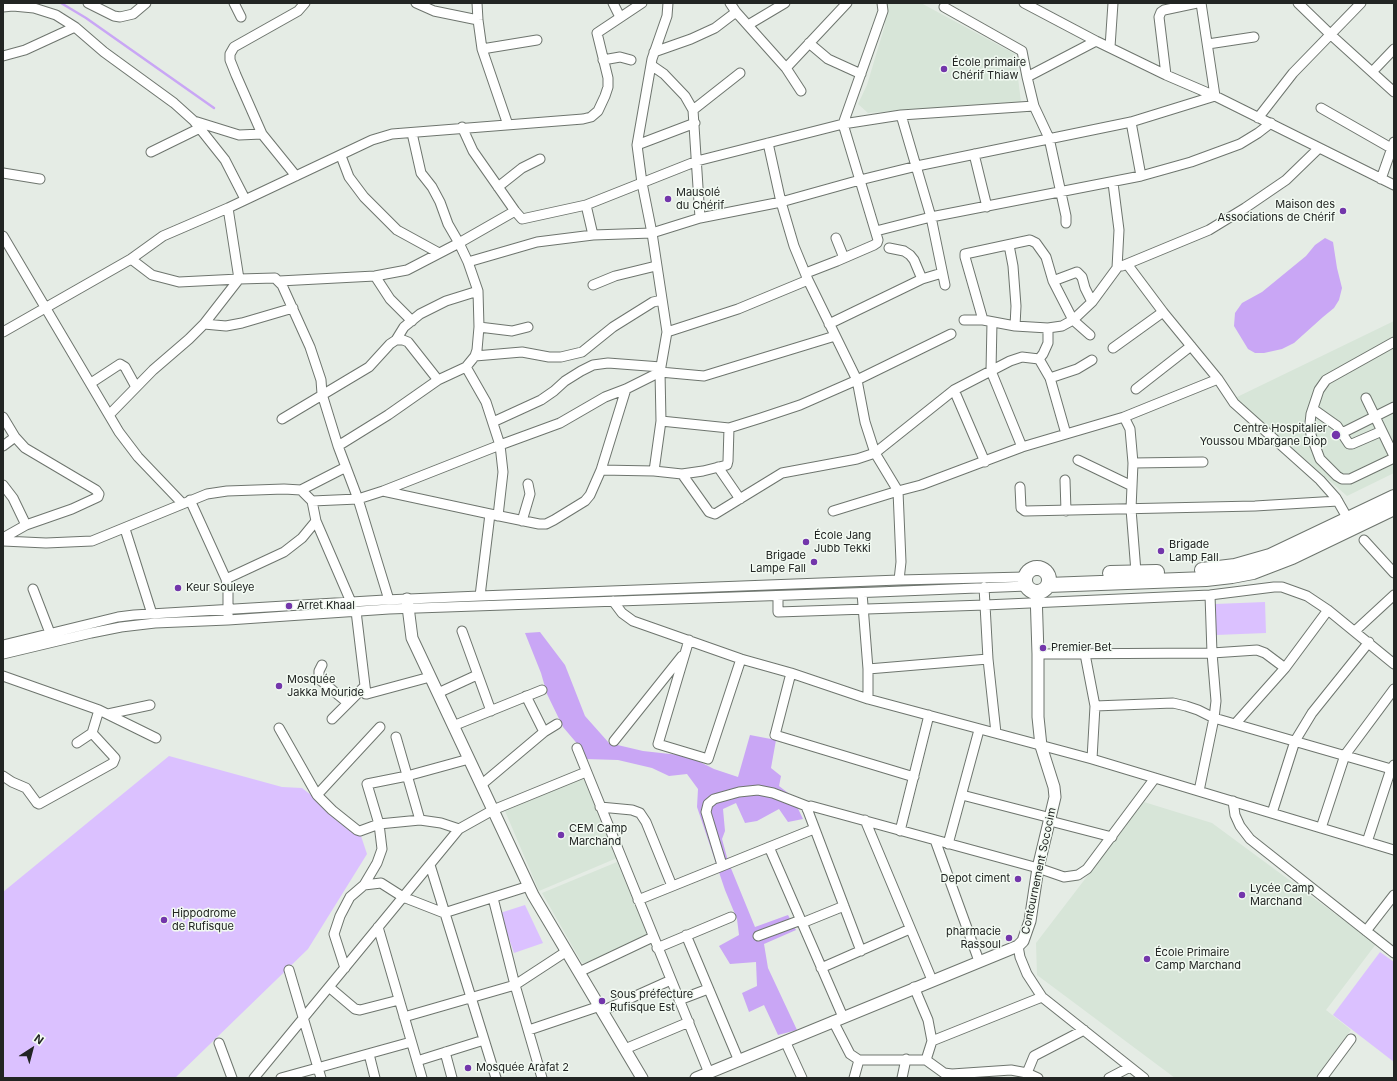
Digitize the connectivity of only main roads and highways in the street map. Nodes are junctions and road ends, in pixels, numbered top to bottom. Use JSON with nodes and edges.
{"nodes":[{"id":1,"x":1394,"y":497,"type":"edge"},
{"id":2,"x":1394,"y":508,"type":"edge"}],
"edges":[{"from":1,"to":2,"type":"main road"}]}
